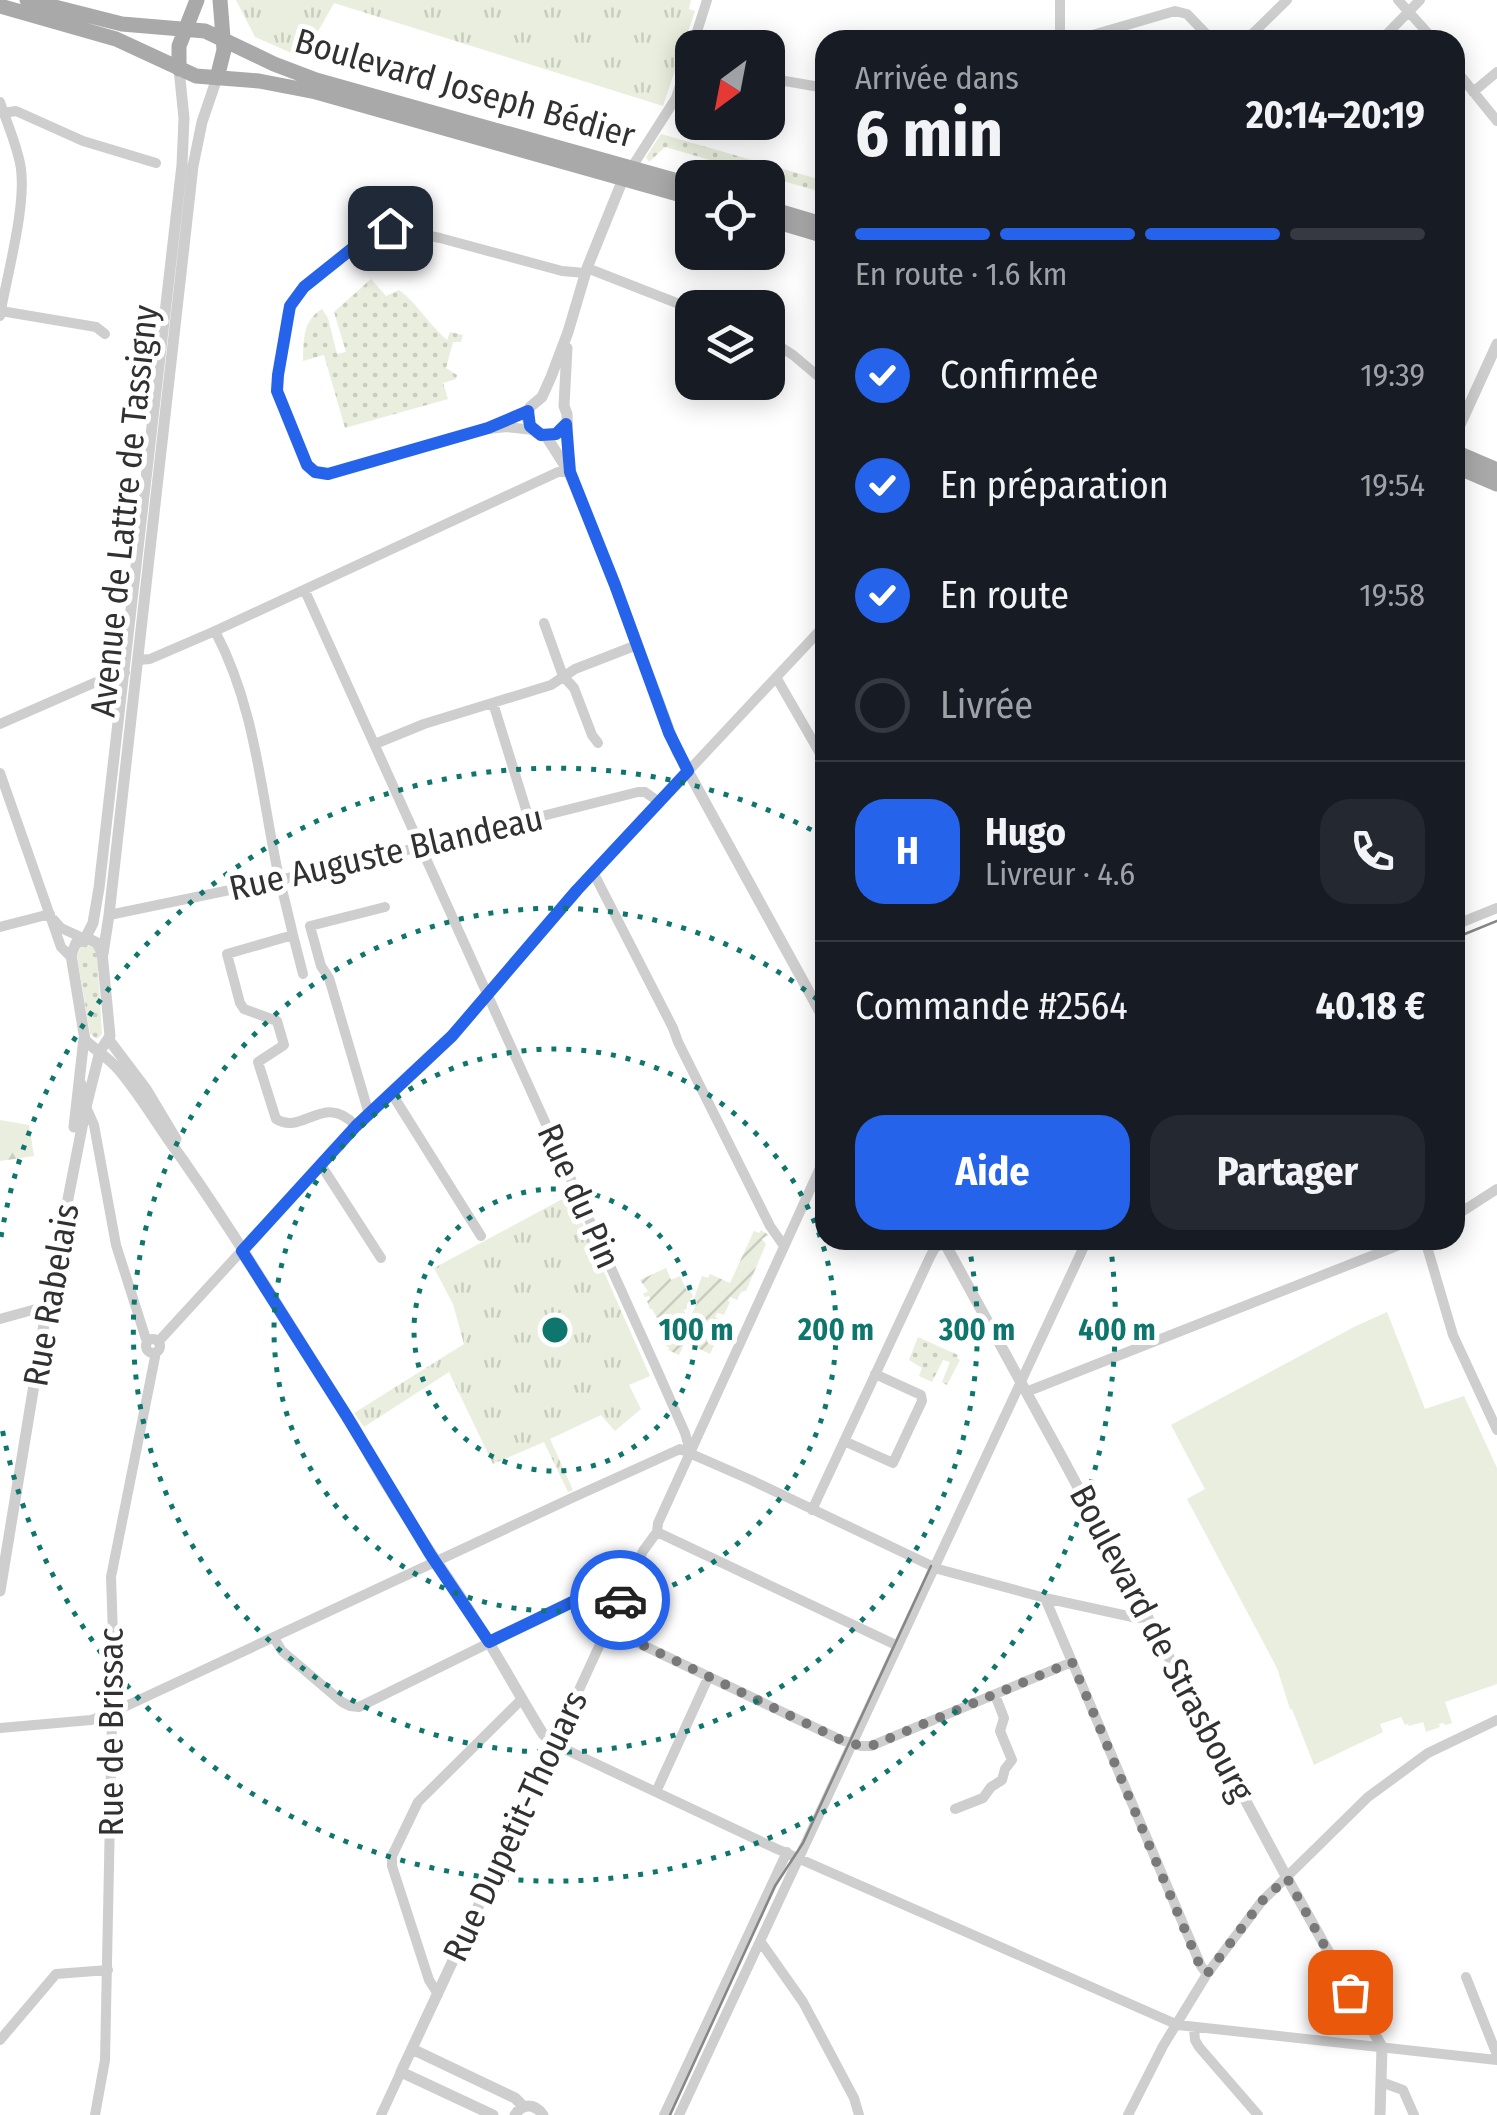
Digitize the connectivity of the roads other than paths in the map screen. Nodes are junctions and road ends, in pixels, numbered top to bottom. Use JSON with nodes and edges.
{"nodes":[{"id":1,"x":27,"y":0,"type":"edge"},
{"id":2,"x":197,"y":0,"type":"edge"},
{"id":3,"x":220,"y":0,"type":"edge"},
{"id":4,"x":707,"y":0,"type":"edge"},
{"id":5,"x":1060,"y":0,"type":"edge"},
{"id":6,"x":1287,"y":0,"type":"edge"},
{"id":7,"x":1398,"y":0,"type":"edge"},
{"id":8,"x":1420,"y":0,"type":"edge"},
{"id":9,"x":0,"y":6,"type":"edge"},
{"id":10,"x":1182,"y":6,"type":"edge"},
{"id":11,"x":1409,"y":12,"type":"junction"},
{"id":12,"x":185,"y":29,"type":"junction"},
{"id":13,"x":699,"y":30,"type":"edge"},
{"id":14,"x":1060,"y":30,"type":"edge"},
{"id":15,"x":1110,"y":30,"type":"edge"},
{"id":16,"x":1203,"y":30,"type":"edge"},
{"id":17,"x":1256,"y":30,"type":"edge"},
{"id":18,"x":1391,"y":30,"type":"edge"},
{"id":19,"x":1425,"y":30,"type":"edge"},
{"id":20,"x":224,"y":38,"type":"junction"},
{"id":21,"x":179,"y":69,"type":"junction"},
{"id":22,"x":1497,"y":72,"type":"edge"},
{"id":23,"x":217,"y":78,"type":"junction"},
{"id":24,"x":785,"y":81,"type":"edge"},
{"id":25,"x":1465,"y":82,"type":"edge"},
{"id":26,"x":815,"y":86,"type":"edge"},
{"id":27,"x":1473,"y":92,"type":"junction"},
{"id":28,"x":675,"y":100,"type":"edge"},
{"id":29,"x":2,"y":107,"type":"edge"},
{"id":30,"x":1497,"y":121,"type":"edge"},
{"id":31,"x":156,"y":163,"type":"dead end"},
{"id":32,"x":627,"y":173,"type":"junction"},
{"id":33,"x":675,"y":182,"type":"edge"},
{"id":34,"x":675,"y":191,"type":"edge"},
{"id":35,"x":785,"y":213,"type":"edge"},
{"id":36,"x":815,"y":221,"type":"edge"},
{"id":37,"x":785,"y":225,"type":"edge"},
{"id":38,"x":815,"y":233,"type":"edge"},
{"id":39,"x":586,"y":270,"type":"junction"},
{"id":40,"x":562,"y":271,"type":"junction"},
{"id":41,"x":580,"y":292,"type":"junction"},
{"id":42,"x":2,"y":294,"type":"edge"},
{"id":43,"x":675,"y":303,"type":"edge"},
{"id":44,"x":0,"y":313,"type":"edge"},
{"id":45,"x":568,"y":332,"type":"junction"},
{"id":46,"x":104,"y":334,"type":"dead end"},
{"id":47,"x":1497,"y":344,"type":"edge"},
{"id":48,"x":785,"y":349,"type":"edge"},
{"id":49,"x":815,"y":373,"type":"edge"},
{"id":50,"x":542,"y":397,"type":"junction"},
{"id":51,"x":564,"y":406,"type":"junction"},
{"id":52,"x":528,"y":411,"type":"junction"},
{"id":53,"x":1465,"y":414,"type":"edge"},
{"id":54,"x":566,"y":424,"type":"junction"},
{"id":55,"x":488,"y":428,"type":"junction"},
{"id":56,"x":533,"y":430,"type":"junction"},
{"id":57,"x":546,"y":436,"type":"junction"},
{"id":58,"x":1465,"y":456,"type":"edge"},
{"id":59,"x":1465,"y":470,"type":"edge"},
{"id":60,"x":1497,"y":470,"type":"edge"},
{"id":61,"x":570,"y":472,"type":"junction"},
{"id":62,"x":1497,"y":484,"type":"edge"},
{"id":63,"x":305,"y":591,"type":"junction"},
{"id":64,"x":544,"y":623,"type":"dead end"},
{"id":65,"x":215,"y":632,"type":"junction"},
{"id":66,"x":815,"y":636,"type":"edge"},
{"id":67,"x":637,"y":645,"type":"junction"},
{"id":68,"x":138,"y":660,"type":"junction"},
{"id":69,"x":124,"y":673,"type":"junction"},
{"id":70,"x":563,"y":676,"type":"junction"},
{"id":71,"x":776,"y":677,"type":"junction"},
{"id":72,"x":494,"y":703,"type":"junction"},
{"id":73,"x":0,"y":724,"type":"edge"},
{"id":74,"x":598,"y":743,"type":"dead end"},
{"id":75,"x":375,"y":744,"type":"junction"},
{"id":76,"x":815,"y":745,"type":"edge"},
{"id":77,"x":688,"y":771,"type":"junction"},
{"id":78,"x":0,"y":773,"type":"edge"},
{"id":79,"x":659,"y":802,"type":"junction"},
{"id":80,"x":530,"y":818,"type":"junction"},
{"id":81,"x":420,"y":846,"type":"junction"},
{"id":82,"x":594,"y":874,"type":"junction"},
{"id":83,"x":280,"y":880,"type":"junction"},
{"id":84,"x":385,"y":907,"type":"dead end"},
{"id":85,"x":1497,"y":908,"type":"edge"},
{"id":86,"x":50,"y":915,"type":"junction"},
{"id":87,"x":109,"y":915,"type":"junction"},
{"id":88,"x":1465,"y":922,"type":"edge"},
{"id":89,"x":0,"y":927,"type":"edge"},
{"id":90,"x":293,"y":935,"type":"junction"},
{"id":91,"x":85,"y":939,"type":"junction"},
{"id":92,"x":103,"y":954,"type":"junction"},
{"id":93,"x":71,"y":957,"type":"junction"},
{"id":94,"x":303,"y":974,"type":"dead end"},
{"id":95,"x":488,"y":996,"type":"junction"},
{"id":96,"x":815,"y":1004,"type":"edge"},
{"id":97,"x":84,"y":1038,"type":"junction"},
{"id":98,"x":109,"y":1040,"type":"junction"},
{"id":99,"x":100,"y":1051,"type":"junction"},
{"id":100,"x":80,"y":1083,"type":"junction"},
{"id":101,"x":392,"y":1094,"type":"junction"},
{"id":102,"x":86,"y":1107,"type":"junction"},
{"id":103,"x":369,"y":1114,"type":"junction"},
{"id":104,"x":356,"y":1126,"type":"junction"},
{"id":105,"x":80,"y":1134,"type":"junction"},
{"id":106,"x":96,"y":1135,"type":"junction"},
{"id":107,"x":186,"y":1161,"type":"junction"},
{"id":108,"x":321,"y":1166,"type":"junction"},
{"id":109,"x":72,"y":1176,"type":"junction"},
{"id":110,"x":815,"y":1179,"type":"edge"},
{"id":111,"x":1497,"y":1189,"type":"edge"},
{"id":112,"x":1465,"y":1210,"type":"edge"},
{"id":113,"x":482,"y":1236,"type":"dead end"},
{"id":114,"x":784,"y":1246,"type":"junction"},
{"id":115,"x":934,"y":1250,"type":"edge"},
{"id":116,"x":948,"y":1250,"type":"edge"},
{"id":117,"x":1083,"y":1250,"type":"edge"},
{"id":118,"x":1386,"y":1250,"type":"edge"},
{"id":119,"x":1428,"y":1250,"type":"edge"},
{"id":120,"x":242,"y":1251,"type":"junction"},
{"id":121,"x":381,"y":1258,"type":"dead end"},
{"id":122,"x":48,"y":1306,"type":"junction"},
{"id":123,"x":0,"y":1320,"type":"edge"},
{"id":124,"x":154,"y":1345,"type":"junction"},
{"id":125,"x":875,"y":1374,"type":"junction"},
{"id":126,"x":1022,"y":1385,"type":"junction"},
{"id":127,"x":1497,"y":1430,"type":"edge"},
{"id":128,"x":844,"y":1441,"type":"junction"},
{"id":129,"x":690,"y":1452,"type":"junction"},
{"id":130,"x":812,"y":1510,"type":"junction"},
{"id":131,"x":5,"y":1524,"type":"edge"},
{"id":132,"x":658,"y":1532,"type":"junction"},
{"id":133,"x":436,"y":1562,"type":"junction"},
{"id":134,"x":933,"y":1567,"type":"junction"},
{"id":135,"x":630,"y":1580,"type":"junction"},
{"id":136,"x":0,"y":1592,"type":"edge"},
{"id":137,"x":1045,"y":1598,"type":"junction"},
{"id":138,"x":1148,"y":1617,"type":"junction"},
{"id":139,"x":607,"y":1628,"type":"junction"},
{"id":140,"x":274,"y":1638,"type":"junction"},
{"id":141,"x":489,"y":1642,"type":"junction"},
{"id":142,"x":898,"y":1646,"type":"junction"},
{"id":143,"x":1072,"y":1662,"type":"junction"},
{"id":144,"x":708,"y":1678,"type":"junction"},
{"id":145,"x":995,"y":1695,"type":"junction"},
{"id":146,"x":522,"y":1699,"type":"junction"},
{"id":147,"x":113,"y":1713,"type":"junction"},
{"id":148,"x":1497,"y":1720,"type":"edge"},
{"id":149,"x":0,"y":1728,"type":"edge"},
{"id":150,"x":854,"y":1743,"type":"junction"},
{"id":151,"x":554,"y":1744,"type":"junction"},
{"id":152,"x":656,"y":1792,"type":"junction"},
{"id":153,"x":955,"y":1809,"type":"dead end"},
{"id":154,"x":787,"y":1852,"type":"junction"},
{"id":155,"x":800,"y":1858,"type":"junction"},
{"id":156,"x":1287,"y":1878,"type":"junction"},
{"id":157,"x":760,"y":1940,"type":"junction"},
{"id":158,"x":108,"y":1970,"type":"junction"},
{"id":159,"x":1207,"y":1974,"type":"junction"},
{"id":160,"x":1466,"y":1977,"type":"dead end"},
{"id":161,"x":438,"y":1994,"type":"junction"},
{"id":162,"x":1178,"y":2025,"type":"junction"},
{"id":163,"x":1194,"y":2028,"type":"junction"},
{"id":164,"x":0,"y":2040,"type":"edge"},
{"id":165,"x":1382,"y":2046,"type":"junction"},
{"id":166,"x":412,"y":2049,"type":"junction"},
{"id":167,"x":1497,"y":2058,"type":"edge"},
{"id":168,"x":401,"y":2072,"type":"junction"},
{"id":169,"x":1381,"y":2082,"type":"junction"},
{"id":170,"x":519,"y":2111,"type":"edge"},
{"id":171,"x":95,"y":2115,"type":"edge"},
{"id":172,"x":381,"y":2115,"type":"edge"},
{"id":173,"x":493,"y":2115,"type":"edge"},
{"id":174,"x":542,"y":2115,"type":"edge"},
{"id":175,"x":664,"y":2115,"type":"edge"},
{"id":176,"x":678,"y":2115,"type":"edge"},
{"id":177,"x":859,"y":2115,"type":"edge"},
{"id":178,"x":1128,"y":2115,"type":"edge"},
{"id":179,"x":1258,"y":2115,"type":"edge"},
{"id":180,"x":1380,"y":2115,"type":"edge"},
{"id":181,"x":1414,"y":2115,"type":"edge"}],
"edges":[{"from":1,"to":12,"type":"main road"},
{"from":2,"to":12,"type":"main road"},
{"from":3,"to":20,"type":"main road"},
{"from":4,"to":13,"type":"street"},
{"from":5,"to":14,"type":"street"},
{"from":6,"to":17,"type":"street"},
{"from":7,"to":11,"type":"street"},
{"from":8,"to":11,"type":"street"},
{"from":9,"to":21,"type":"main road"},
{"from":10,"to":15,"type":"street"},
{"from":10,"to":16,"type":"street"},
{"from":11,"to":18,"type":"street"},
{"from":11,"to":19,"type":"street"},
{"from":12,"to":20,"type":"main road"},
{"from":12,"to":21,"type":"main road"},
{"from":20,"to":23,"type":"main road"},
{"from":20,"to":32,"type":"main road","name":"Boulevard Joseph Bédier"},
{"from":21,"to":23,"type":"main road"},
{"from":21,"to":69,"type":"street","name":"Avenue de Lattre de Tassigny"},
{"from":22,"to":27,"type":"street"},
{"from":23,"to":32,"type":"main road","name":"Boulevard Joseph Bédier"},
{"from":23,"to":68,"type":"street","name":"Avenue de Lattre de Tassigny"},
{"from":24,"to":26,"type":"street"},
{"from":25,"to":27,"type":"street"},
{"from":27,"to":30,"type":"street"},
{"from":28,"to":32,"type":"street"},
{"from":29,"to":31,"type":"street"},
{"from":29,"to":42,"type":"street"},
{"from":32,"to":33,"type":"main road","name":"Boulevard Joseph Bédier"},
{"from":32,"to":34,"type":"main road","name":"Boulevard Joseph Bédier"},
{"from":32,"to":39,"type":"street"},
{"from":35,"to":36,"type":"main road"},
{"from":37,"to":38,"type":"main road"},
{"from":39,"to":40,"type":"street"},
{"from":39,"to":41,"type":"street"},
{"from":39,"to":43,"type":"street"},
{"from":40,"to":41,"type":"street"},
{"from":40,"to":55,"type":"street"},
{"from":41,"to":45,"type":"street"},
{"from":42,"to":44,"type":"street"},
{"from":44,"to":46,"type":"street"},
{"from":45,"to":50,"type":"street"},
{"from":45,"to":51,"type":"street"},
{"from":47,"to":53,"type":"street"},
{"from":48,"to":49,"type":"street"},
{"from":50,"to":51,"type":"street"},
{"from":50,"to":52,"type":"street"},
{"from":51,"to":54,"type":"street"},
{"from":52,"to":55,"type":"street"},
{"from":52,"to":56,"type":"street"},
{"from":54,"to":57,"type":"street"},
{"from":54,"to":61,"type":"street"},
{"from":55,"to":56,"type":"street"},
{"from":56,"to":57,"type":"street"},
{"from":57,"to":61,"type":"street"},
{"from":58,"to":60,"type":"main road"},
{"from":59,"to":62,"type":"main road"},
{"from":61,"to":63,"type":"street"},
{"from":61,"to":67,"type":"street"},
{"from":63,"to":65,"type":"street"},
{"from":63,"to":75,"type":"street","name":"Rue du Pin"},
{"from":64,"to":70,"type":"street"},
{"from":65,"to":68,"type":"street"},
{"from":65,"to":83,"type":"street"},
{"from":66,"to":71,"type":"street"},
{"from":67,"to":70,"type":"street"},
{"from":67,"to":77,"type":"street"},
{"from":68,"to":87,"type":"street","name":"Avenue de Lattre de Tassigny"},
{"from":69,"to":73,"type":"street"},
{"from":69,"to":91,"type":"street","name":"Avenue de Lattre de Tassigny"},
{"from":70,"to":72,"type":"street"},
{"from":70,"to":74,"type":"street"},
{"from":71,"to":76,"type":"street"},
{"from":71,"to":77,"type":"street"},
{"from":72,"to":75,"type":"street"},
{"from":72,"to":80,"type":"street"},
{"from":75,"to":81,"type":"street","name":"Rue du Pin"},
{"from":77,"to":79,"type":"street"},
{"from":77,"to":96,"type":"street"},
{"from":78,"to":86,"type":"street"},
{"from":79,"to":80,"type":"street","name":"Rue Auguste Blandeau"},
{"from":79,"to":82,"type":"street"},
{"from":80,"to":81,"type":"street","name":"Rue Auguste Blandeau"},
{"from":81,"to":83,"type":"street","name":"Rue Auguste Blandeau"},
{"from":81,"to":95,"type":"street","name":"Rue du Pin"},
{"from":82,"to":95,"type":"street"},
{"from":82,"to":114,"type":"street"},
{"from":83,"to":87,"type":"street","name":"Rue Auguste Blandeau"},
{"from":83,"to":90,"type":"street"},
{"from":84,"to":103,"type":"street"},
{"from":85,"to":88,"type":"street"},
{"from":86,"to":89,"type":"street"},
{"from":86,"to":91,"type":"street"},
{"from":86,"to":93,"type":"street"},
{"from":87,"to":92,"type":"street","name":"Avenue de Lattre de Tassigny"},
{"from":90,"to":94,"type":"street"},
{"from":90,"to":104,"type":"street"},
{"from":91,"to":92,"type":"street"},
{"from":91,"to":93,"type":"street"},
{"from":92,"to":98,"type":"street","name":"Avenue de Lattre de Tassigny"},
{"from":93,"to":97,"type":"street","name":"Rue Rabelais"},
{"from":95,"to":101,"type":"street"},
{"from":95,"to":129,"type":"street","name":"Rue du Pin"},
{"from":97,"to":99,"type":"street"},
{"from":97,"to":100,"type":"street","name":"Rue Rabelais"},
{"from":98,"to":99,"type":"street"},
{"from":98,"to":107,"type":"street"},
{"from":99,"to":102,"type":"street","name":"Rue Rabelais"},
{"from":99,"to":107,"type":"street"},
{"from":100,"to":102,"type":"street","name":"Rue Rabelais"},
{"from":100,"to":109,"type":"street","name":"Rue Rabelais"},
{"from":101,"to":103,"type":"street"},
{"from":101,"to":113,"type":"street"},
{"from":102,"to":105,"type":"street","name":"Rue Rabelais"},
{"from":102,"to":106,"type":"street","name":"Rue de Brissac"},
{"from":103,"to":104,"type":"street"},
{"from":104,"to":108,"type":"street"},
{"from":105,"to":106,"type":"street"},
{"from":105,"to":109,"type":"street","name":"Rue Rabelais"},
{"from":106,"to":124,"type":"street","name":"Rue de Brissac"},
{"from":107,"to":120,"type":"street"},
{"from":108,"to":120,"type":"street"},
{"from":108,"to":121,"type":"street"},
{"from":109,"to":122,"type":"street","name":"Rue Rabelais"},
{"from":110,"to":114,"type":"street","name":"Rue Dupetit-Thouars"},
{"from":111,"to":112,"type":"street"},
{"from":114,"to":129,"type":"street","name":"Rue Dupetit-Thouars"},
{"from":115,"to":125,"type":"street"},
{"from":116,"to":126,"type":"street","name":"Boulevard de Strasbourg"},
{"from":117,"to":126,"type":"street"},
{"from":118,"to":126,"type":"street"},
{"from":119,"to":127,"type":"street"},
{"from":120,"to":124,"type":"street"},
{"from":120,"to":133,"type":"street"},
{"from":122,"to":123,"type":"street"},
{"from":122,"to":131,"type":"street","name":"Rue Rabelais"},
{"from":124,"to":147,"type":"street","name":"Rue de Brissac"},
{"from":125,"to":128,"type":"street"},
{"from":125,"to":128,"type":"street"},
{"from":126,"to":134,"type":"street"},
{"from":126,"to":138,"type":"street","name":"Boulevard de Strasbourg"},
{"from":128,"to":130,"type":"street"},
{"from":129,"to":130,"type":"street"},
{"from":129,"to":132,"type":"street","name":"Rue Dupetit-Thouars"},
{"from":129,"to":133,"type":"street"},
{"from":130,"to":134,"type":"street"},
{"from":131,"to":136,"type":"street","name":"Rue Rabelais"},
{"from":132,"to":135,"type":"street","name":"Rue Dupetit-Thouars"},
{"from":132,"to":142,"type":"street"},
{"from":133,"to":140,"type":"street"},
{"from":133,"to":141,"type":"street"},
{"from":134,"to":137,"type":"street"},
{"from":134,"to":142,"type":"street"},
{"from":135,"to":139,"type":"street","name":"Rue Dupetit-Thouars"},
{"from":135,"to":141,"type":"street"},
{"from":137,"to":138,"type":"street"},
{"from":137,"to":143,"type":"street"},
{"from":138,"to":156,"type":"street","name":"Boulevard de Strasbourg"},
{"from":139,"to":144,"type":"street"},
{"from":139,"to":151,"type":"street","name":"Rue Dupetit-Thouars"},
{"from":140,"to":141,"type":"street"},
{"from":140,"to":147,"type":"street"},
{"from":141,"to":146,"type":"street"},
{"from":142,"to":150,"type":"street"},
{"from":143,"to":145,"type":"street"},
{"from":143,"to":159,"type":"street"},
{"from":144,"to":150,"type":"street"},
{"from":144,"to":152,"type":"street"},
{"from":145,"to":150,"type":"street"},
{"from":145,"to":153,"type":"street"},
{"from":146,"to":151,"type":"street"},
{"from":146,"to":161,"type":"street"},
{"from":147,"to":149,"type":"street"},
{"from":147,"to":158,"type":"street","name":"Rue de Brissac"},
{"from":148,"to":156,"type":"street"},
{"from":150,"to":155,"type":"street"},
{"from":151,"to":152,"type":"street"},
{"from":151,"to":161,"type":"street","name":"Rue Dupetit-Thouars"},
{"from":152,"to":154,"type":"street"},
{"from":154,"to":155,"type":"street"},
{"from":154,"to":175,"type":"street"},
{"from":155,"to":157,"type":"street"},
{"from":155,"to":162,"type":"street"},
{"from":156,"to":159,"type":"street"},
{"from":156,"to":165,"type":"street","name":"Boulevard de Strasbourg"},
{"from":157,"to":176,"type":"street"},
{"from":157,"to":177,"type":"street"},
{"from":158,"to":164,"type":"street"},
{"from":158,"to":171,"type":"street","name":"Rue de Brissac"},
{"from":159,"to":162,"type":"street"},
{"from":160,"to":167,"type":"street"},
{"from":161,"to":166,"type":"street","name":"Rue Dupetit-Thouars"},
{"from":162,"to":163,"type":"street"},
{"from":162,"to":178,"type":"street"},
{"from":163,"to":165,"type":"street"},
{"from":163,"to":179,"type":"street"},
{"from":165,"to":167,"type":"street"},
{"from":165,"to":169,"type":"street"},
{"from":166,"to":168,"type":"street","name":"Rue Dupetit-Thouars"},
{"from":166,"to":170,"type":"street"},
{"from":168,"to":172,"type":"street","name":"Rue Dupetit-Thouars"},
{"from":168,"to":173,"type":"street"},
{"from":169,"to":180,"type":"street"},
{"from":169,"to":181,"type":"street"},
{"from":170,"to":174,"type":"street"}]}
